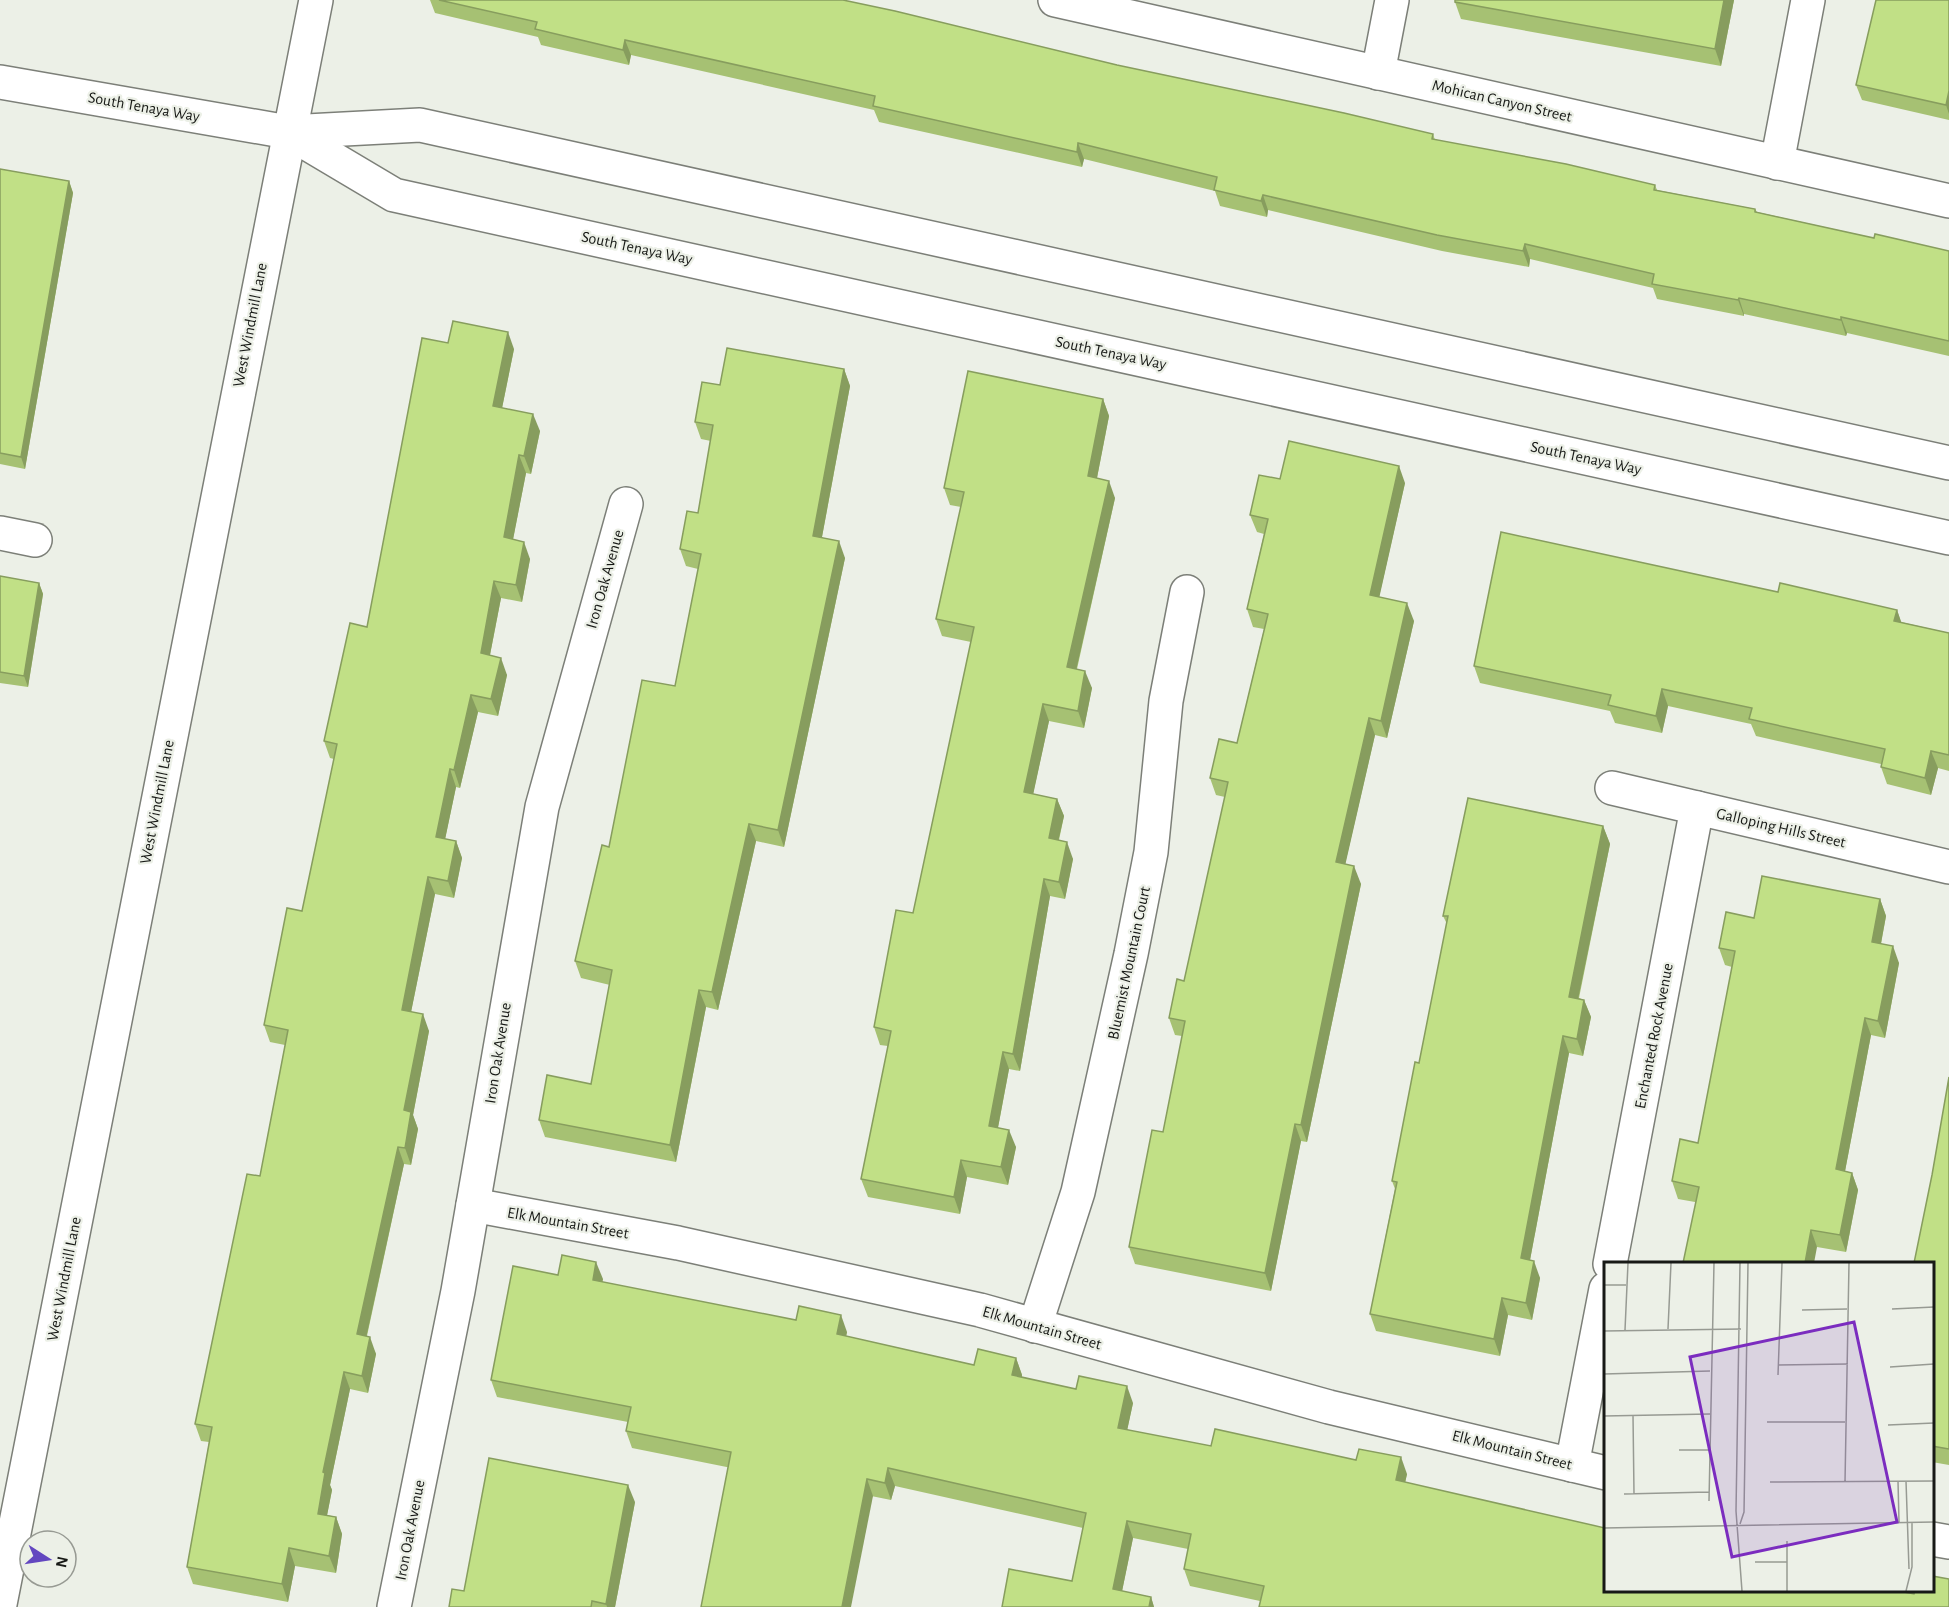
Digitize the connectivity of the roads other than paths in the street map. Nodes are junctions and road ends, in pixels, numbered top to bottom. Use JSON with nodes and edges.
{"nodes":[{"id":1,"x":316,"y":0,"type":"edge"},
{"id":2,"x":1055,"y":0,"type":"edge"},
{"id":3,"x":1392,"y":0,"type":"edge"},
{"id":4,"x":1809,"y":0,"type":"edge"},
{"id":5,"x":1378,"y":73,"type":"junction"},
{"id":6,"x":0,"y":82,"type":"edge"},
{"id":7,"x":288,"y":132,"type":"junction"},
{"id":8,"x":1777,"y":163,"type":"junction"},
{"id":9,"x":1949,"y":201,"type":"edge"},
{"id":10,"x":1949,"y":463,"type":"edge"},
{"id":11,"x":626,"y":504,"type":"dead end"},
{"id":12,"x":0,"y":533,"type":"edge"},
{"id":13,"x":1949,"y":538,"type":"edge"},
{"id":14,"x":35,"y":540,"type":"dead end"},
{"id":15,"x":1186,"y":592,"type":"dead end"},
{"id":16,"x":1612,"y":788,"type":"dead end"},
{"id":17,"x":1697,"y":808,"type":"junction"},
{"id":18,"x":1949,"y":867,"type":"edge"},
{"id":19,"x":473,"y":1205,"type":"junction"},
{"id":20,"x":1610,"y":1262,"type":"edge"},
{"id":21,"x":1604,"y":1294,"type":"edge"},
{"id":22,"x":1035,"y":1326,"type":"junction"},
{"id":23,"x":1572,"y":1465,"type":"junction"},
{"id":24,"x":1604,"y":1473,"type":"edge"},
{"id":25,"x":1934,"y":1539,"type":"edge"},
{"id":26,"x":1949,"y":1542,"type":"edge"},
{"id":27,"x":0,"y":1604,"type":"edge"},
{"id":28,"x":394,"y":1607,"type":"edge"}],
"edges":[{"from":1,"to":7,"type":"street","name":"West Windmill Lane"},
{"from":2,"to":5,"type":"street","name":"Mohican Canyon Street"},
{"from":3,"to":5,"type":"street"},
{"from":4,"to":8,"type":"street"},
{"from":5,"to":8,"type":"street","name":"Mohican Canyon Street"},
{"from":6,"to":7,"type":"street","name":"South Tenaya Way"},
{"from":7,"to":10,"type":"street","name":"South Tenaya Way"},
{"from":7,"to":13,"type":"street","name":"South Tenaya Way"},
{"from":7,"to":27,"type":"street","name":"West Windmill Lane"},
{"from":8,"to":9,"type":"street","name":"Mohican Canyon Street"},
{"from":11,"to":19,"type":"street","name":"Iron Oak Avenue"},
{"from":12,"to":14,"type":"street"},
{"from":15,"to":22,"type":"street","name":"Bluemist Mountain Court"},
{"from":16,"to":17,"type":"street","name":"Galloping Hills Street"},
{"from":17,"to":18,"type":"street","name":"Galloping Hills Street"},
{"from":17,"to":20,"type":"street","name":"Enchanted Rock Avenue"},
{"from":19,"to":22,"type":"street","name":"Elk Mountain Street"},
{"from":19,"to":28,"type":"street","name":"Iron Oak Avenue"},
{"from":21,"to":23,"type":"street"},
{"from":22,"to":23,"type":"street","name":"Elk Mountain Street"},
{"from":23,"to":24,"type":"street","name":"Elk Mountain Street"},
{"from":25,"to":26,"type":"street"}]}
